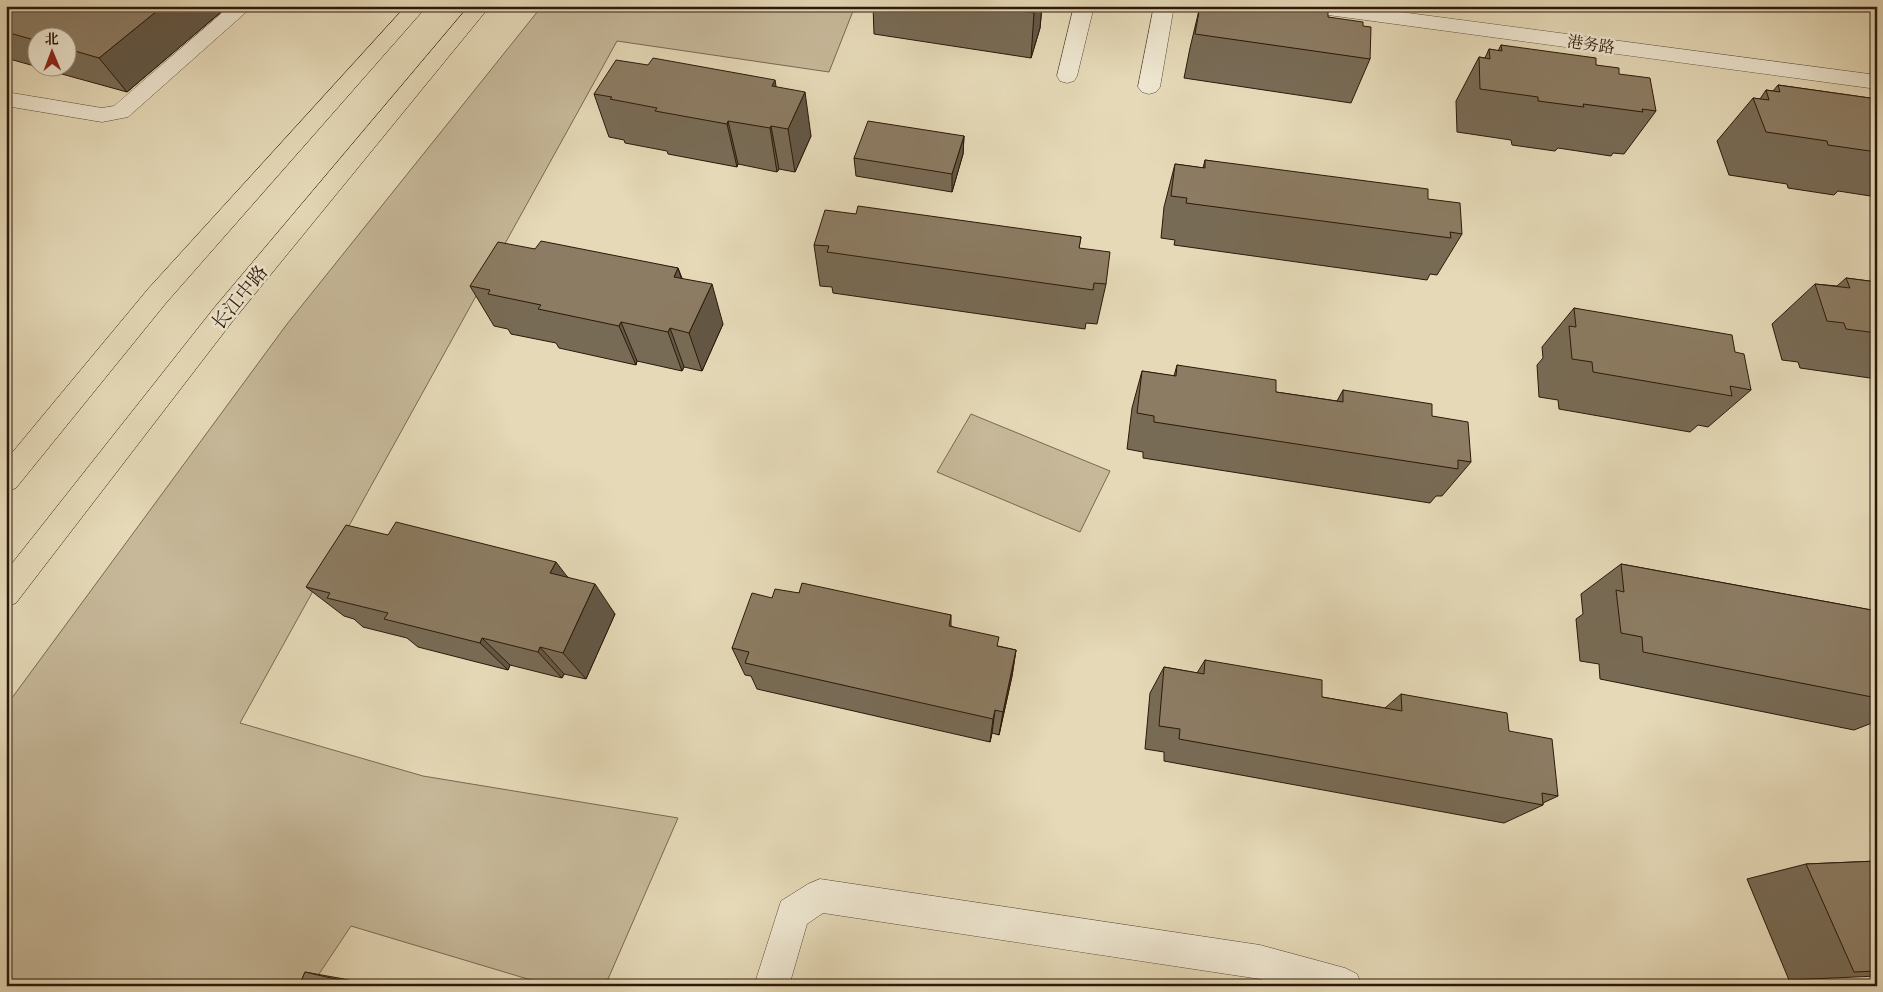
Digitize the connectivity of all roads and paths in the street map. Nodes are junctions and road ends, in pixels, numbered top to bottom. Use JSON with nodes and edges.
{"nodes":[{"id":1,"x":243,"y":6,"type":"edge"},
{"id":2,"x":416,"y":6,"type":"edge"},
{"id":3,"x":480,"y":6,"type":"edge"},
{"id":4,"x":1084,"y":6,"type":"edge"},
{"id":5,"x":1164,"y":6,"type":"edge"},
{"id":6,"x":1306,"y":6,"type":"edge"},
{"id":7,"x":1399,"y":6,"type":"edge"},
{"id":8,"x":1877,"y":68,"type":"edge"},
{"id":9,"x":1067,"y":76,"type":"dead end"},
{"id":10,"x":1877,"y":82,"type":"edge"},
{"id":11,"x":1150,"y":87,"type":"dead end"},
{"id":12,"x":6,"y":99,"type":"edge"},
{"id":13,"x":6,"y":480,"type":"edge"},
{"id":14,"x":6,"y":594,"type":"edge"},
{"id":15,"x":771,"y":986,"type":"edge"},
{"id":16,"x":1345,"y":986,"type":"edge"}],
"edges":[{"from":1,"to":12,"type":"street"},
{"from":2,"to":13,"type":"main road"},
{"from":3,"to":14,"type":"main road","name":"长江中路"},
{"from":4,"to":9,"type":"street"},
{"from":5,"to":11,"type":"street"},
{"from":6,"to":10,"type":"street","name":"港务路"},
{"from":7,"to":8,"type":"street","name":"港务路"},
{"from":15,"to":16,"type":"street"}]}
